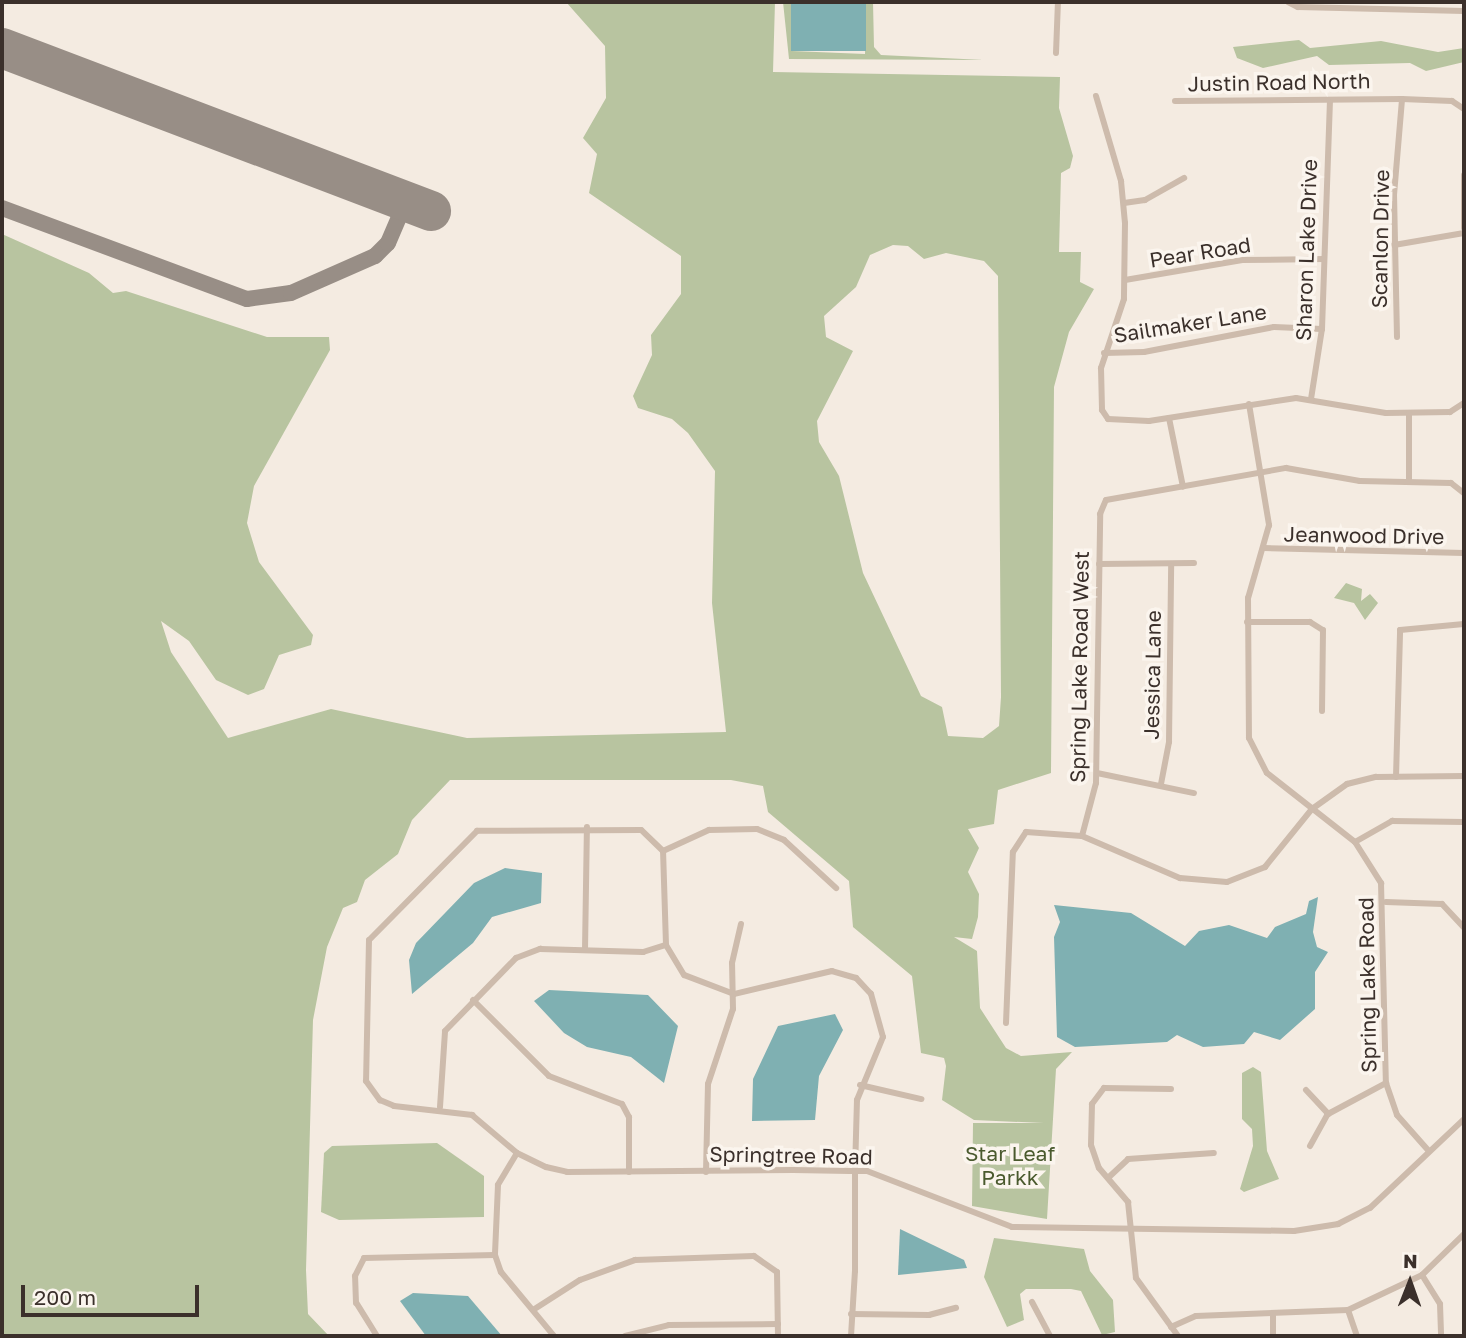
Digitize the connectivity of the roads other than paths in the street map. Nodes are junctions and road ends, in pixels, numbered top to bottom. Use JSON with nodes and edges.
{"nodes":[{"id":1,"x":1058,"y":2,"type":"edge"},
{"id":2,"x":1288,"y":2,"type":"edge"},
{"id":3,"x":1358,"y":5,"type":"edge"},
{"id":4,"x":1431,"y":6,"type":"edge"},
{"id":5,"x":1464,"y":10,"type":"edge"},
{"id":6,"x":1056,"y":53,"type":"dead end"},
{"id":7,"x":1096,"y":96,"type":"dead end"},
{"id":8,"x":1402,"y":99,"type":"junction"},
{"id":9,"x":1175,"y":102,"type":"dead end"},
{"id":10,"x":1329,"y":102,"type":"junction"},
{"id":11,"x":1464,"y":109,"type":"edge"},
{"id":12,"x":1464,"y":175,"type":"edge"},
{"id":13,"x":1184,"y":178,"type":"dead end"},
{"id":14,"x":1124,"y":203,"type":"junction"},
{"id":15,"x":1464,"y":231,"type":"edge"},
{"id":16,"x":1394,"y":245,"type":"junction"},
{"id":17,"x":1324,"y":259,"type":"junction"},
{"id":18,"x":1125,"y":280,"type":"junction"},
{"id":19,"x":1322,"y":329,"type":"junction"},
{"id":20,"x":1397,"y":337,"type":"dead end"},
{"id":21,"x":1104,"y":353,"type":"junction"},
{"id":22,"x":1311,"y":400,"type":"junction"},
{"id":23,"x":1249,"y":404,"type":"junction"},
{"id":24,"x":1464,"y":404,"type":"edge"},
{"id":25,"x":1409,"y":413,"type":"junction"},
{"id":26,"x":1169,"y":418,"type":"junction"},
{"id":27,"x":1261,"y":472,"type":"junction"},
{"id":28,"x":1409,"y":482,"type":"junction"},
{"id":29,"x":1183,"y":487,"type":"junction"},
{"id":30,"x":1463,"y":491,"type":"edge"},
{"id":31,"x":1264,"y":548,"type":"junction"},
{"id":32,"x":1464,"y":553,"type":"edge"},
{"id":33,"x":1194,"y":563,"type":"dead end"},
{"id":34,"x":1099,"y":564,"type":"junction"},
{"id":35,"x":1171,"y":566,"type":"junction"},
{"id":36,"x":1247,"y":622,"type":"junction"},
{"id":37,"x":1464,"y":624,"type":"edge"},
{"id":38,"x":1322,"y":711,"type":"dead end"},
{"id":39,"x":1097,"y":773,"type":"junction"},
{"id":40,"x":1396,"y":776,"type":"junction"},
{"id":41,"x":1464,"y":776,"type":"edge"},
{"id":42,"x":1161,"y":784,"type":"junction"},
{"id":43,"x":1194,"y":793,"type":"dead end"},
{"id":44,"x":1312,"y":808,"type":"junction"},
{"id":45,"x":1464,"y":822,"type":"edge"},
{"id":46,"x":587,"y":827,"type":"junction"},
{"id":47,"x":1082,"y":836,"type":"junction"},
{"id":48,"x":1355,"y":842,"type":"junction"},
{"id":49,"x":663,"y":851,"type":"junction"},
{"id":50,"x":836,"y":888,"type":"dead end"},
{"id":51,"x":1386,"y":902,"type":"junction"},
{"id":52,"x":741,"y":924,"type":"dead end"},
{"id":53,"x":1464,"y":928,"type":"edge"},
{"id":54,"x":666,"y":944,"type":"junction"},
{"id":55,"x":585,"y":950,"type":"junction"},
{"id":56,"x":734,"y":994,"type":"junction"},
{"id":57,"x":473,"y":1000,"type":"junction"},
{"id":58,"x":1006,"y":1023,"type":"dead end"},
{"id":59,"x":1386,"y":1083,"type":"junction"},
{"id":60,"x":860,"y":1085,"type":"junction"},
{"id":61,"x":1171,"y":1089,"type":"dead end"},
{"id":62,"x":1306,"y":1090,"type":"dead end"},
{"id":63,"x":921,"y":1099,"type":"dead end"},
{"id":64,"x":440,"y":1107,"type":"junction"},
{"id":65,"x":1328,"y":1114,"type":"junction"},
{"id":66,"x":1464,"y":1119,"type":"edge"},
{"id":67,"x":1310,"y":1146,"type":"dead end"},
{"id":68,"x":1428,"y":1150,"type":"junction"},
{"id":69,"x":517,"y":1153,"type":"junction"},
{"id":70,"x":1214,"y":1153,"type":"dead end"},
{"id":71,"x":855,"y":1171,"type":"junction"},
{"id":72,"x":629,"y":1172,"type":"junction"},
{"id":73,"x":706,"y":1172,"type":"junction"},
{"id":74,"x":1109,"y":1177,"type":"junction"},
{"id":75,"x":1129,"y":1231,"type":"junction"},
{"id":76,"x":1464,"y":1234,"type":"edge"},
{"id":77,"x":495,"y":1255,"type":"junction"},
{"id":78,"x":1422,"y":1276,"type":"junction"},
{"id":79,"x":1032,"y":1301,"type":"dead end"},
{"id":80,"x":956,"y":1308,"type":"dead end"},
{"id":81,"x":533,"y":1310,"type":"junction"},
{"id":82,"x":1348,"y":1310,"type":"junction"},
{"id":83,"x":851,"y":1314,"type":"junction"},
{"id":84,"x":1273,"y":1316,"type":"junction"},
{"id":85,"x":778,"y":1324,"type":"junction"},
{"id":86,"x":1171,"y":1327,"type":"junction"},
{"id":87,"x":377,"y":1336,"type":"edge"},
{"id":88,"x":554,"y":1336,"type":"edge"},
{"id":89,"x":625,"y":1336,"type":"edge"},
{"id":90,"x":778,"y":1336,"type":"edge"},
{"id":91,"x":851,"y":1336,"type":"edge"},
{"id":92,"x":1050,"y":1336,"type":"edge"},
{"id":93,"x":1178,"y":1336,"type":"edge"},
{"id":94,"x":1273,"y":1336,"type":"edge"},
{"id":95,"x":1357,"y":1336,"type":"edge"},
{"id":96,"x":1441,"y":1336,"type":"edge"}],
"edges":[{"from":1,"to":6,"type":"street"},
{"from":2,"to":3,"type":"street"},
{"from":3,"to":4,"type":"street"},
{"from":4,"to":5,"type":"street"},
{"from":7,"to":14,"type":"street"},
{"from":8,"to":10,"type":"street","name":"Justin Road North"},
{"from":8,"to":11,"type":"street","name":"Justin Road North"},
{"from":8,"to":16,"type":"street","name":"Scanlon Drive"},
{"from":9,"to":10,"type":"street","name":"Justin Road North"},
{"from":10,"to":17,"type":"street","name":"Sharon Lake Drive"},
{"from":12,"to":15,"type":"street"},
{"from":13,"to":14,"type":"street"},
{"from":14,"to":18,"type":"street"},
{"from":15,"to":16,"type":"street"},
{"from":16,"to":20,"type":"street","name":"Scanlon Drive"},
{"from":17,"to":18,"type":"street","name":"Pear Road"},
{"from":17,"to":19,"type":"street","name":"Sharon Lake Drive"},
{"from":18,"to":21,"type":"street"},
{"from":19,"to":21,"type":"street","name":"Sailmaker Lane"},
{"from":19,"to":22,"type":"street","name":"Sharon Lake Drive"},
{"from":21,"to":26,"type":"street"},
{"from":22,"to":23,"type":"street"},
{"from":22,"to":25,"type":"street"},
{"from":23,"to":26,"type":"street"},
{"from":23,"to":27,"type":"street","name":"Spring Lake Road"},
{"from":24,"to":25,"type":"street"},
{"from":25,"to":28,"type":"street"},
{"from":26,"to":29,"type":"street"},
{"from":27,"to":28,"type":"street"},
{"from":27,"to":29,"type":"street"},
{"from":27,"to":31,"type":"street","name":"Spring Lake Road"},
{"from":28,"to":30,"type":"street"},
{"from":29,"to":34,"type":"street","name":"Spring Lake Road West"},
{"from":31,"to":32,"type":"street","name":"Jeanwood Drive"},
{"from":31,"to":36,"type":"street","name":"Spring Lake Road"},
{"from":33,"to":35,"type":"street"},
{"from":34,"to":35,"type":"street"},
{"from":34,"to":39,"type":"street","name":"Spring Lake Road West"},
{"from":35,"to":42,"type":"street","name":"Jessica Lane"},
{"from":36,"to":38,"type":"street"},
{"from":36,"to":44,"type":"street","name":"Spring Lake Road"},
{"from":37,"to":40,"type":"street"},
{"from":39,"to":42,"type":"street"},
{"from":39,"to":47,"type":"street","name":"Spring Lake Road West"},
{"from":40,"to":41,"type":"street"},
{"from":40,"to":44,"type":"street"},
{"from":42,"to":43,"type":"street"},
{"from":44,"to":47,"type":"street"},
{"from":44,"to":48,"type":"street","name":"Spring Lake Road"},
{"from":45,"to":48,"type":"street"},
{"from":46,"to":49,"type":"street"},
{"from":46,"to":55,"type":"street"},
{"from":46,"to":64,"type":"street","name":"Springtree Road"},
{"from":47,"to":58,"type":"street"},
{"from":48,"to":51,"type":"street","name":"Spring Lake Road"},
{"from":49,"to":50,"type":"street"},
{"from":49,"to":54,"type":"street"},
{"from":51,"to":53,"type":"street"},
{"from":51,"to":59,"type":"street","name":"Spring Lake Road"},
{"from":52,"to":56,"type":"street"},
{"from":54,"to":55,"type":"street"},
{"from":54,"to":56,"type":"street"},
{"from":55,"to":57,"type":"street"},
{"from":56,"to":60,"type":"street"},
{"from":56,"to":73,"type":"street"},
{"from":57,"to":64,"type":"street"},
{"from":57,"to":72,"type":"street"},
{"from":59,"to":65,"type":"street"},
{"from":59,"to":68,"type":"street","name":"Spring Lake Road"},
{"from":60,"to":63,"type":"street"},
{"from":60,"to":71,"type":"street"},
{"from":61,"to":74,"type":"street"},
{"from":62,"to":65,"type":"street"},
{"from":64,"to":69,"type":"street","name":"Springtree Road"},
{"from":65,"to":67,"type":"street"},
{"from":66,"to":68,"type":"street","name":"Springtree Road"},
{"from":68,"to":75,"type":"street","name":"Springtree Road"},
{"from":69,"to":72,"type":"street","name":"Springtree Road"},
{"from":69,"to":77,"type":"street"},
{"from":70,"to":74,"type":"street"},
{"from":71,"to":73,"type":"street","name":"Springtree Road"},
{"from":71,"to":75,"type":"street","name":"Springtree Road"},
{"from":71,"to":83,"type":"street"},
{"from":72,"to":73,"type":"street","name":"Springtree Road"},
{"from":74,"to":75,"type":"street"},
{"from":75,"to":86,"type":"street"},
{"from":76,"to":78,"type":"street"},
{"from":77,"to":81,"type":"street"},
{"from":77,"to":87,"type":"street"},
{"from":78,"to":82,"type":"street"},
{"from":78,"to":96,"type":"street"},
{"from":79,"to":92,"type":"street"},
{"from":80,"to":83,"type":"street"},
{"from":81,"to":85,"type":"street"},
{"from":81,"to":88,"type":"street"},
{"from":82,"to":84,"type":"street"},
{"from":82,"to":95,"type":"street"},
{"from":83,"to":91,"type":"street"},
{"from":84,"to":86,"type":"street"},
{"from":84,"to":94,"type":"street"},
{"from":85,"to":89,"type":"street"},
{"from":85,"to":90,"type":"street"},
{"from":86,"to":93,"type":"street"}]}
